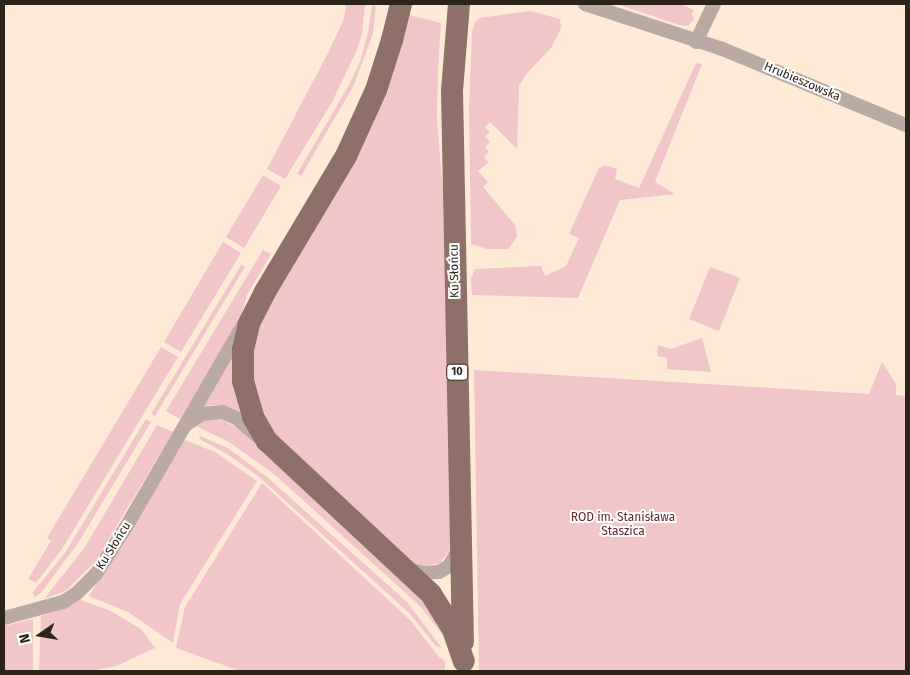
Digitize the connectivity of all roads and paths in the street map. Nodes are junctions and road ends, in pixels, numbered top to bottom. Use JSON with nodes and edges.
{"nodes":[{"id":1,"x":401,"y":4,"type":"edge"},
{"id":2,"x":459,"y":4,"type":"edge"},
{"id":3,"x":585,"y":4,"type":"edge"},
{"id":4,"x":714,"y":4,"type":"edge"},
{"id":5,"x":696,"y":42,"type":"junction"},
{"id":6,"x":906,"y":125,"type":"edge"},
{"id":7,"x":265,"y":292,"type":"junction"},
{"id":8,"x":184,"y":426,"type":"junction"},
{"id":9,"x":278,"y":454,"type":"junction"},
{"id":10,"x":461,"y":539,"type":"junction"},
{"id":11,"x":401,"y":564,"type":"junction"},
{"id":12,"x":4,"y":618,"type":"edge"},
{"id":13,"x":464,"y":666,"type":"edge"}],
"edges":[{"from":1,"to":7,"type":"main road","name":"Ku Słońcu","number":"10"},
{"from":2,"to":10,"type":"main road","name":"Ku Słońcu","number":"10"},
{"from":3,"to":5,"type":"street","name":"Hrubieszowska"},
{"from":4,"to":5,"type":"street"},
{"from":5,"to":6,"type":"street","name":"Hrubieszowska"},
{"from":7,"to":8,"type":"street","name":"Ku Słońcu"},
{"from":7,"to":9,"type":"main road","name":"Ku Słońcu","number":"10"},
{"from":8,"to":9,"type":"street","name":"Ku Słońcu"},
{"from":8,"to":12,"type":"street","name":"Ku Słońcu"},
{"from":9,"to":11,"type":"main road","name":"Ku Słońcu","number":"10"},
{"from":10,"to":11,"type":"street","name":"Ku Słońcu"},
{"from":10,"to":13,"type":"main road","name":"Ku Słońcu","number":"10"},
{"from":11,"to":13,"type":"main road","name":"Ku Słońcu","number":"10"}]}
